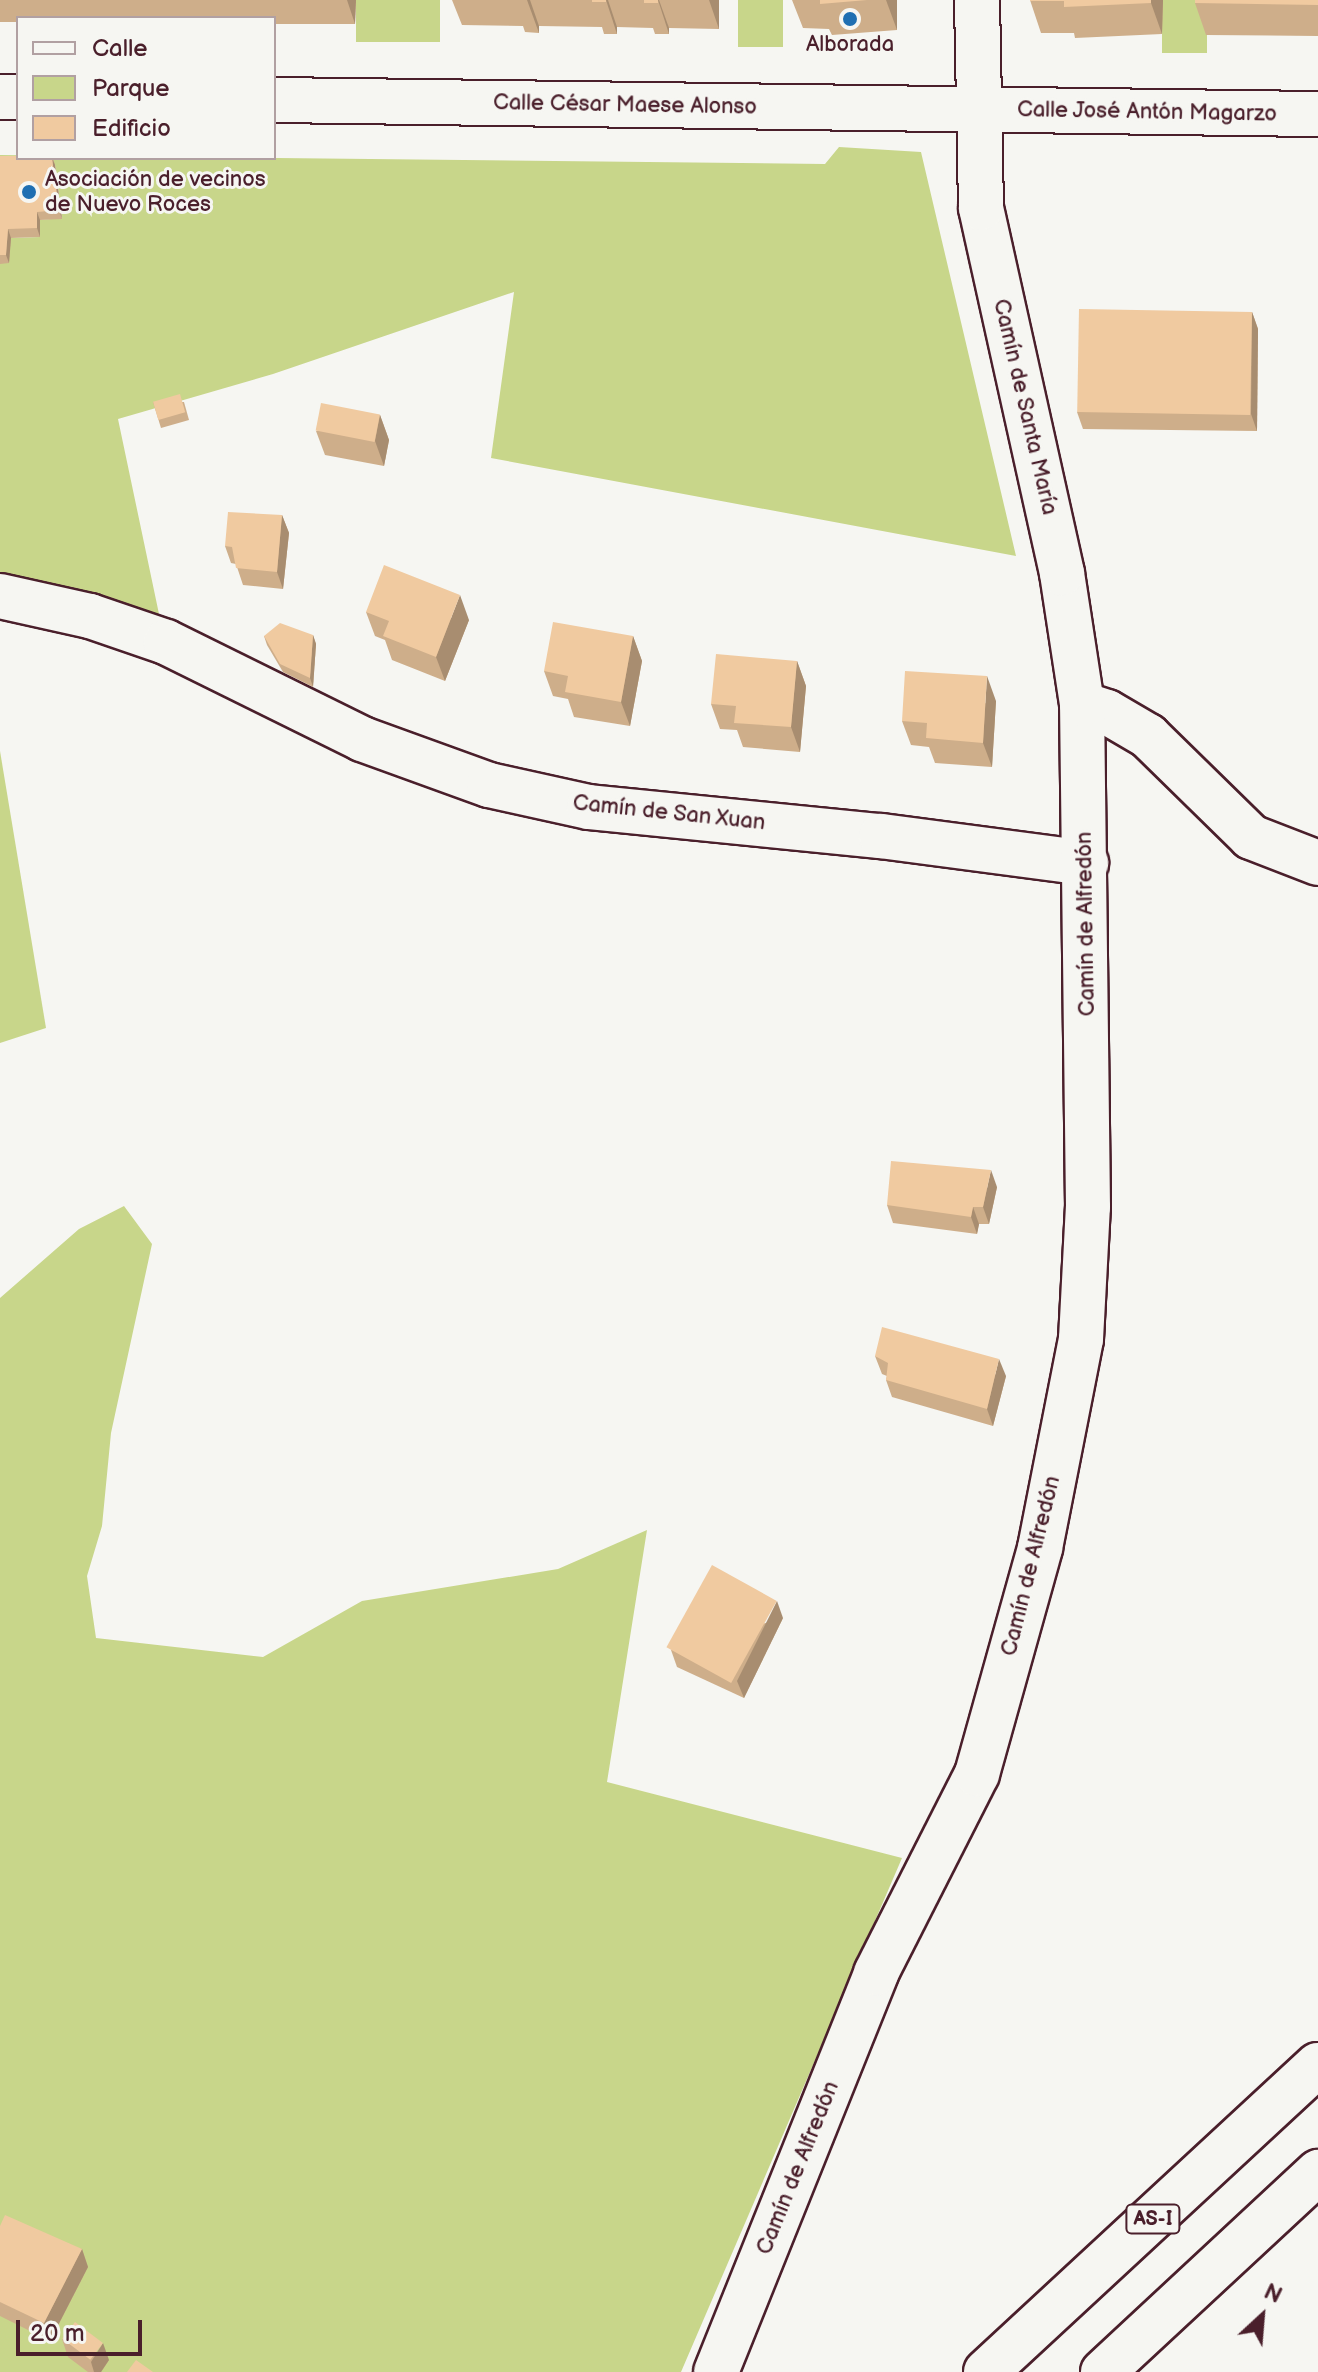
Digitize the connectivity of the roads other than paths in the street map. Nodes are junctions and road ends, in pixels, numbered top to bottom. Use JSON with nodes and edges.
{"nodes":[{"id":1,"x":977,"y":0,"type":"edge"},
{"id":2,"x":276,"y":100,"type":"edge"},
{"id":3,"x":977,"y":110,"type":"junction"},
{"id":4,"x":1318,"y":114,"type":"edge"},
{"id":5,"x":0,"y":596,"type":"edge"},
{"id":6,"x":1082,"y":704,"type":"junction"},
{"id":7,"x":1086,"y":863,"type":"junction"},
{"id":8,"x":1318,"y":863,"type":"edge"},
{"id":9,"x":1318,"y":2065,"type":"edge"},
{"id":10,"x":1318,"y":2172,"type":"edge"},
{"id":11,"x":716,"y":2372,"type":"edge"},
{"id":12,"x":986,"y":2372,"type":"edge"},
{"id":13,"x":1103,"y":2372,"type":"edge"}],
"edges":[{"from":1,"to":3,"type":"main road","name":"Camín de Santa María"},
{"from":2,"to":3,"type":"main road","name":"Calle César Maese Alonso"},
{"from":3,"to":4,"type":"main road","name":"Calle José Antón Magarzo"},
{"from":3,"to":6,"type":"main road","name":"Camín de Santa María"},
{"from":5,"to":7,"type":"main road","name":"Camín de San Xuan"},
{"from":6,"to":7,"type":"main road","name":"Camín de Alfredón"},
{"from":6,"to":8,"type":"main road"},
{"from":7,"to":11,"type":"main road","name":"Camín de Alfredón"},
{"from":9,"to":12,"type":"main road","number":"AS-I"},
{"from":10,"to":13,"type":"main road"}]}
